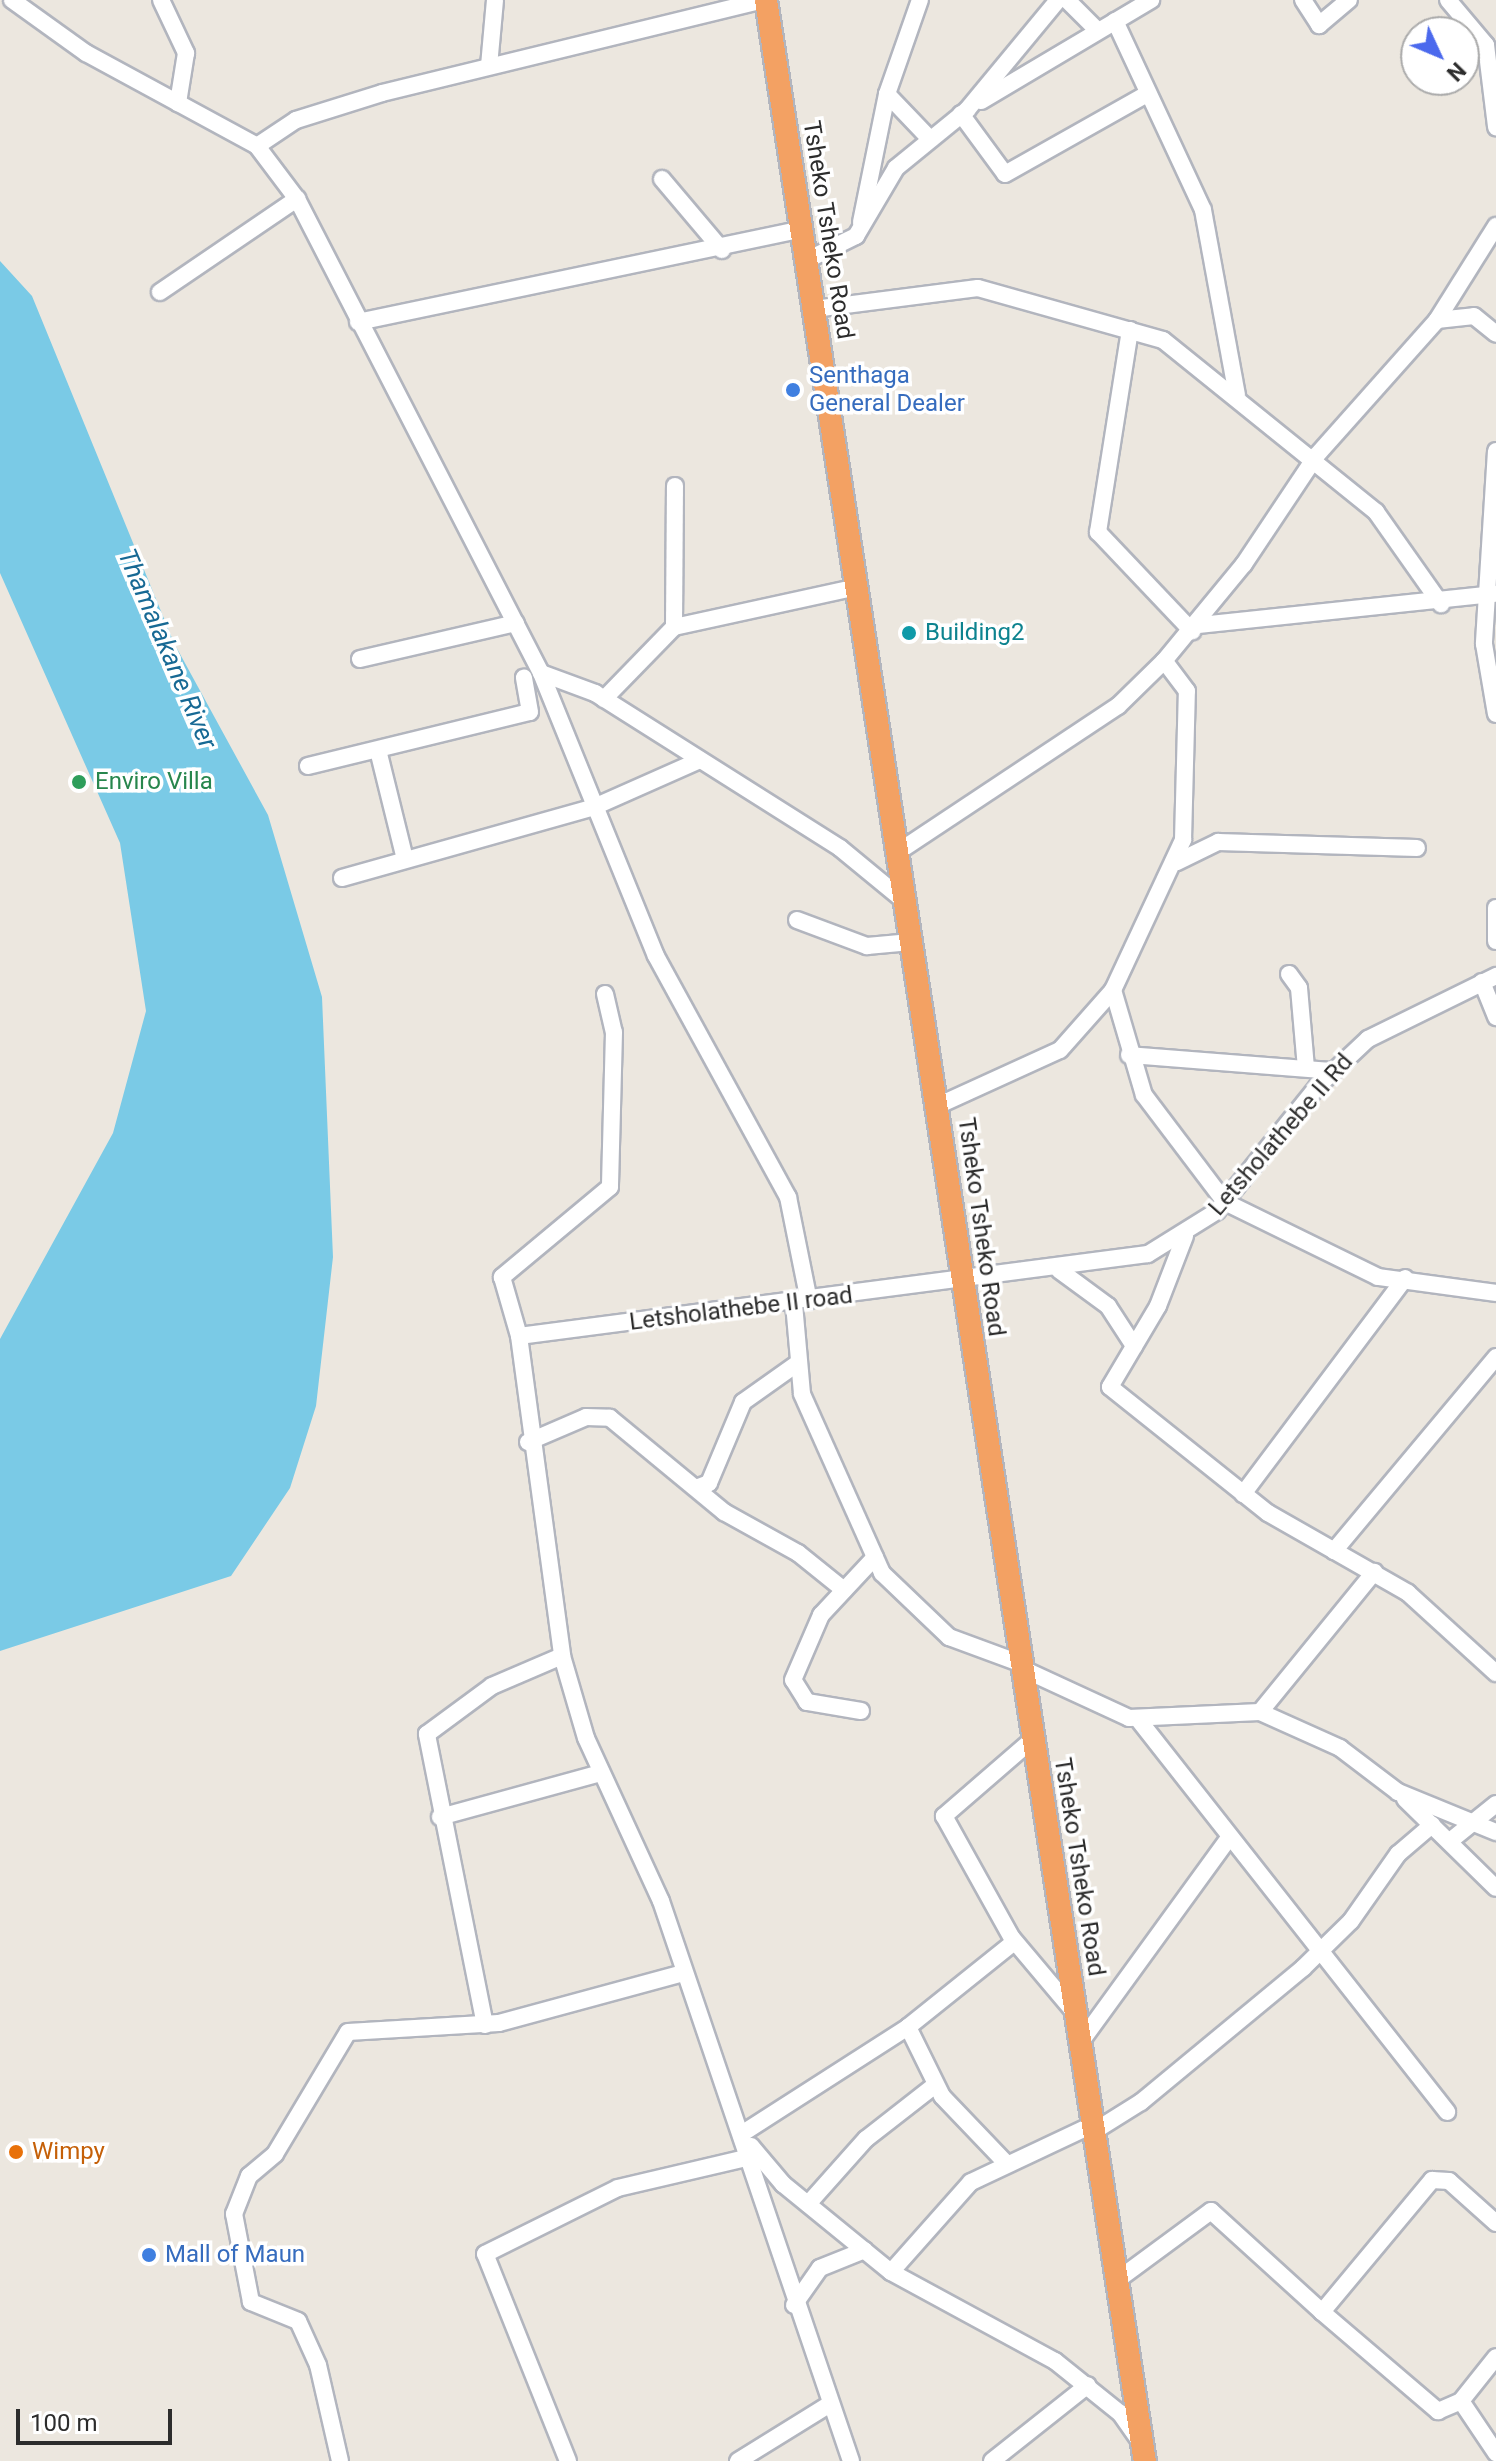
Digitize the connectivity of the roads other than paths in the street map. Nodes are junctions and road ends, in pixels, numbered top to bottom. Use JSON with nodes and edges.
{"nodes":[{"id":1,"x":12,"y":0,"type":"edge"},
{"id":2,"x":161,"y":0,"type":"edge"},
{"id":3,"x":495,"y":0,"type":"edge"},
{"id":4,"x":765,"y":0,"type":"edge"},
{"id":5,"x":920,"y":0,"type":"edge"},
{"id":6,"x":1058,"y":0,"type":"edge"},
{"id":7,"x":1067,"y":0,"type":"edge"},
{"id":8,"x":1151,"y":0,"type":"edge"},
{"id":9,"x":1303,"y":0,"type":"edge"},
{"id":10,"x":1349,"y":0,"type":"edge"},
{"id":11,"x":1448,"y":0,"type":"edge"},
{"id":12,"x":1115,"y":21,"type":"junction"},
{"id":13,"x":1097,"y":30,"type":"junction"},
{"id":14,"x":489,"y":66,"type":"junction"},
{"id":15,"x":887,"y":94,"type":"junction"},
{"id":16,"x":1147,"y":94,"type":"junction"},
{"id":17,"x":178,"y":103,"type":"junction"},
{"id":18,"x":964,"y":112,"type":"junction"},
{"id":19,"x":1496,"y":127,"type":"edge"},
{"id":20,"x":929,"y":138,"type":"junction"},
{"id":21,"x":257,"y":146,"type":"junction"},
{"id":22,"x":662,"y":179,"type":"dead end"},
{"id":23,"x":297,"y":199,"type":"junction"},
{"id":24,"x":1496,"y":226,"type":"edge"},
{"id":25,"x":800,"y":230,"type":"junction"},
{"id":26,"x":860,"y":231,"type":"junction"},
{"id":27,"x":722,"y":250,"type":"junction"},
{"id":28,"x":805,"y":261,"type":"junction"},
{"id":29,"x":160,"y":292,"type":"dead end"},
{"id":30,"x":814,"y":309,"type":"junction"},
{"id":31,"x":1437,"y":320,"type":"junction"},
{"id":32,"x":358,"y":322,"type":"junction"},
{"id":33,"x":1130,"y":330,"type":"junction"},
{"id":34,"x":1496,"y":334,"type":"edge"},
{"id":35,"x":1237,"y":395,"type":"junction"},
{"id":36,"x":1496,"y":451,"type":"edge"},
{"id":37,"x":1316,"y":456,"type":"junction"},
{"id":38,"x":675,"y":486,"type":"dead end"},
{"id":39,"x":858,"y":587,"type":"junction"},
{"id":40,"x":1491,"y":594,"type":"edge"},
{"id":41,"x":1441,"y":604,"type":"junction"},
{"id":42,"x":516,"y":623,"type":"junction"},
{"id":43,"x":674,"y":627,"type":"junction"},
{"id":44,"x":1195,"y":628,"type":"junction"},
{"id":45,"x":360,"y":659,"type":"dead end"},
{"id":46,"x":1164,"y":661,"type":"junction"},
{"id":47,"x":541,"y":673,"type":"junction"},
{"id":48,"x":524,"y":678,"type":"dead end"},
{"id":49,"x":604,"y":699,"type":"junction"},
{"id":50,"x":1496,"y":714,"type":"edge"},
{"id":51,"x":378,"y":750,"type":"junction"},
{"id":52,"x":700,"y":760,"type":"junction"},
{"id":53,"x":308,"y":766,"type":"dead end"},
{"id":54,"x":594,"y":807,"type":"junction"},
{"id":55,"x":1417,"y":848,"type":"dead end"},
{"id":56,"x":898,"y":852,"type":"junction"},
{"id":57,"x":405,"y":859,"type":"junction"},
{"id":58,"x":1177,"y":862,"type":"junction"},
{"id":59,"x":342,"y":878,"type":"dead end"},
{"id":60,"x":905,"y":902,"type":"junction"},
{"id":61,"x":1496,"y":908,"type":"edge"},
{"id":62,"x":797,"y":920,"type":"dead end"},
{"id":63,"x":1496,"y":941,"type":"edge"},
{"id":64,"x":911,"y":942,"type":"junction"},
{"id":65,"x":1289,"y":974,"type":"dead end"},
{"id":66,"x":1489,"y":979,"type":"edge"},
{"id":67,"x":1113,"y":990,"type":"junction"},
{"id":68,"x":605,"y":994,"type":"dead end"},
{"id":69,"x":1496,"y":1017,"type":"edge"},
{"id":70,"x":1129,"y":1055,"type":"junction"},
{"id":71,"x":1306,"y":1068,"type":"junction"},
{"id":72,"x":1332,"y":1071,"type":"junction"},
{"id":73,"x":937,"y":1106,"type":"junction"},
{"id":74,"x":1225,"y":1202,"type":"junction"},
{"id":75,"x":1185,"y":1236,"type":"junction"},
{"id":76,"x":1059,"y":1270,"type":"junction"},
{"id":77,"x":1405,"y":1278,"type":"junction"},
{"id":78,"x":962,"y":1283,"type":"junction"},
{"id":79,"x":1496,"y":1293,"type":"edge"},
{"id":80,"x":801,"y":1302,"type":"junction"},
{"id":81,"x":519,"y":1336,"type":"junction"},
{"id":82,"x":1134,"y":1346,"type":"junction"},
{"id":83,"x":1496,"y":1357,"type":"edge"},
{"id":84,"x":795,"y":1365,"type":"junction"},
{"id":85,"x":528,"y":1442,"type":"junction"},
{"id":86,"x":696,"y":1488,"type":"junction"},
{"id":87,"x":1243,"y":1494,"type":"junction"},
{"id":88,"x":1334,"y":1551,"type":"junction"},
{"id":89,"x":875,"y":1557,"type":"junction"},
{"id":90,"x":1374,"y":1572,"type":"junction"},
{"id":91,"x":844,"y":1590,"type":"junction"},
{"id":92,"x":562,"y":1656,"type":"junction"},
{"id":93,"x":1023,"y":1666,"type":"junction"},
{"id":94,"x":1496,"y":1673,"type":"edge"},
{"id":95,"x":861,"y":1711,"type":"dead end"},
{"id":96,"x":1260,"y":1712,"type":"junction"},
{"id":97,"x":1138,"y":1719,"type":"junction"},
{"id":98,"x":1033,"y":1739,"type":"junction"},
{"id":99,"x":601,"y":1773,"type":"junction"},
{"id":100,"x":1398,"y":1792,"type":"junction"},
{"id":101,"x":1496,"y":1804,"type":"edge"},
{"id":102,"x":440,"y":1817,"type":"junction"},
{"id":103,"x":1432,"y":1825,"type":"junction"},
{"id":104,"x":1486,"y":1828,"type":"edge"},
{"id":105,"x":1229,"y":1838,"type":"junction"},
{"id":106,"x":1450,"y":1841,"type":"junction"},
{"id":107,"x":1496,"y":1842,"type":"edge"},
{"id":108,"x":1496,"y":1888,"type":"edge"},
{"id":109,"x":1014,"y":1942,"type":"junction"},
{"id":110,"x":1321,"y":1952,"type":"junction"},
{"id":111,"x":683,"y":1973,"type":"junction"},
{"id":112,"x":1076,"y":2014,"type":"junction"},
{"id":113,"x":485,"y":2025,"type":"junction"},
{"id":114,"x":908,"y":2027,"type":"junction"},
{"id":115,"x":1080,"y":2043,"type":"junction"},
{"id":116,"x":935,"y":2085,"type":"junction"},
{"id":117,"x":1447,"y":2112,"type":"dead end"},
{"id":118,"x":1093,"y":2128,"type":"junction"},
{"id":119,"x":743,"y":2135,"type":"junction"},
{"id":120,"x":750,"y":2157,"type":"junction"},
{"id":121,"x":1005,"y":2162,"type":"junction"},
{"id":122,"x":808,"y":2204,"type":"junction"},
{"id":123,"x":1496,"y":2223,"type":"edge"},
{"id":124,"x":865,"y":2250,"type":"junction"},
{"id":125,"x":891,"y":2272,"type":"junction"},
{"id":126,"x":1116,"y":2281,"type":"junction"},
{"id":127,"x":794,"y":2305,"type":"junction"},
{"id":128,"x":1322,"y":2312,"type":"junction"},
{"id":129,"x":1496,"y":2357,"type":"edge"},
{"id":130,"x":1088,"y":2385,"type":"junction"},
{"id":131,"x":1461,"y":2401,"type":"junction"},
{"id":132,"x":830,"y":2404,"type":"junction"},
{"id":133,"x":1144,"y":2453,"type":"edge"},
{"id":134,"x":1496,"y":2453,"type":"edge"},
{"id":135,"x":340,"y":2461,"type":"edge"},
{"id":136,"x":568,"y":2461,"type":"edge"},
{"id":137,"x":738,"y":2461,"type":"edge"},
{"id":138,"x":851,"y":2461,"type":"edge"},
{"id":139,"x":992,"y":2461,"type":"edge"}],
"edges":[{"from":1,"to":17,"type":"street"},
{"from":2,"to":17,"type":"street"},
{"from":3,"to":14,"type":"street"},
{"from":4,"to":14,"type":"street"},
{"from":4,"to":25,"type":"highway","name":"Tsheko Tsheko Road"},
{"from":5,"to":15,"type":"street"},
{"from":6,"to":18,"type":"street"},
{"from":7,"to":13,"type":"street"},
{"from":8,"to":12,"type":"street"},
{"from":9,"to":10,"type":"street"},
{"from":11,"to":19,"type":"street"},
{"from":12,"to":13,"type":"street"},
{"from":12,"to":16,"type":"street"},
{"from":13,"to":18,"type":"street"},
{"from":14,"to":21,"type":"street"},
{"from":15,"to":20,"type":"street"},
{"from":15,"to":26,"type":"street"},
{"from":16,"to":18,"type":"street"},
{"from":16,"to":35,"type":"street"},
{"from":17,"to":21,"type":"street"},
{"from":18,"to":20,"type":"street"},
{"from":20,"to":26,"type":"street"},
{"from":21,"to":23,"type":"street"},
{"from":22,"to":27,"type":"street"},
{"from":23,"to":29,"type":"street"},
{"from":23,"to":32,"type":"street"},
{"from":24,"to":31,"type":"street"},
{"from":25,"to":27,"type":"street"},
{"from":25,"to":28,"type":"highway","name":"Tsheko Tsheko Road"},
{"from":26,"to":28,"type":"street"},
{"from":27,"to":32,"type":"street"},
{"from":28,"to":30,"type":"highway","name":"Tsheko Tsheko Road"},
{"from":30,"to":33,"type":"street"},
{"from":30,"to":39,"type":"highway","name":"Tsheko Tsheko Road"},
{"from":31,"to":34,"type":"street"},
{"from":31,"to":37,"type":"street"},
{"from":32,"to":42,"type":"street"},
{"from":33,"to":35,"type":"street"},
{"from":33,"to":44,"type":"street"},
{"from":35,"to":37,"type":"street"},
{"from":36,"to":40,"type":"street"},
{"from":37,"to":41,"type":"street"},
{"from":37,"to":44,"type":"street"},
{"from":38,"to":43,"type":"street"},
{"from":39,"to":43,"type":"street"},
{"from":39,"to":56,"type":"highway","name":"Tsheko Tsheko Road"},
{"from":40,"to":41,"type":"street"},
{"from":40,"to":50,"type":"street"},
{"from":41,"to":44,"type":"street"},
{"from":42,"to":45,"type":"street"},
{"from":42,"to":47,"type":"street"},
{"from":43,"to":49,"type":"street"},
{"from":44,"to":46,"type":"street"},
{"from":46,"to":56,"type":"street"},
{"from":46,"to":58,"type":"street"},
{"from":47,"to":49,"type":"street"},
{"from":47,"to":54,"type":"street"},
{"from":48,"to":51,"type":"street"},
{"from":49,"to":52,"type":"street"},
{"from":51,"to":53,"type":"street"},
{"from":51,"to":57,"type":"street"},
{"from":52,"to":54,"type":"street"},
{"from":52,"to":60,"type":"street"},
{"from":54,"to":57,"type":"street"},
{"from":54,"to":80,"type":"street"},
{"from":55,"to":58,"type":"street"},
{"from":56,"to":60,"type":"highway","name":"Tsheko Tsheko Road"},
{"from":57,"to":59,"type":"street"},
{"from":58,"to":67,"type":"street"},
{"from":60,"to":64,"type":"highway","name":"Tsheko Tsheko Road"},
{"from":61,"to":63,"type":"street"},
{"from":62,"to":64,"type":"street"},
{"from":64,"to":73,"type":"highway","name":"Tsheko Tsheko Road"},
{"from":65,"to":71,"type":"street"},
{"from":66,"to":69,"type":"street"},
{"from":66,"to":72,"type":"street","name":"Letsholathebe II Rd"},
{"from":67,"to":70,"type":"street"},
{"from":67,"to":73,"type":"street"},
{"from":68,"to":81,"type":"street"},
{"from":70,"to":71,"type":"street"},
{"from":70,"to":74,"type":"street"},
{"from":71,"to":72,"type":"street"},
{"from":72,"to":74,"type":"street","name":"Letsholathebe II Rd"},
{"from":73,"to":78,"type":"highway","name":"Tsheko Tsheko Road"},
{"from":74,"to":75,"type":"street","name":"Letsholathebe II Rd"},
{"from":74,"to":77,"type":"street"},
{"from":75,"to":76,"type":"street","name":"Letsholathebe II Rd"},
{"from":75,"to":82,"type":"street"},
{"from":76,"to":78,"type":"street","name":"Letsholathebe II Rd"},
{"from":76,"to":82,"type":"street"},
{"from":77,"to":79,"type":"street"},
{"from":77,"to":87,"type":"street"},
{"from":78,"to":80,"type":"street","name":"Letsholathebe II road"},
{"from":78,"to":93,"type":"highway","name":"Tsheko Tsheko Road"},
{"from":80,"to":81,"type":"street","name":"Letsholathebe II road"},
{"from":80,"to":84,"type":"street"},
{"from":81,"to":85,"type":"street"},
{"from":82,"to":87,"type":"street"},
{"from":83,"to":88,"type":"street"},
{"from":84,"to":86,"type":"street"},
{"from":84,"to":89,"type":"street"},
{"from":85,"to":86,"type":"street"},
{"from":85,"to":92,"type":"street"},
{"from":86,"to":91,"type":"street"},
{"from":87,"to":88,"type":"street"},
{"from":88,"to":90,"type":"street"},
{"from":89,"to":91,"type":"street"},
{"from":89,"to":93,"type":"street"},
{"from":90,"to":94,"type":"street"},
{"from":90,"to":96,"type":"street"},
{"from":91,"to":95,"type":"street"},
{"from":92,"to":99,"type":"street"},
{"from":92,"to":102,"type":"street"},
{"from":93,"to":97,"type":"street"},
{"from":93,"to":98,"type":"highway","name":"Tsheko Tsheko Road"},
{"from":96,"to":97,"type":"street"},
{"from":96,"to":100,"type":"street"},
{"from":97,"to":105,"type":"street"},
{"from":98,"to":109,"type":"street"},
{"from":98,"to":112,"type":"highway","name":"Tsheko Tsheko Road"},
{"from":99,"to":102,"type":"street"},
{"from":99,"to":111,"type":"street"},
{"from":100,"to":103,"type":"street"},
{"from":100,"to":104,"type":"street"},
{"from":101,"to":104,"type":"street"},
{"from":102,"to":113,"type":"street"},
{"from":103,"to":106,"type":"street"},
{"from":103,"to":110,"type":"street"},
{"from":104,"to":106,"type":"street"},
{"from":104,"to":107,"type":"street"},
{"from":105,"to":110,"type":"street"},
{"from":105,"to":115,"type":"street"},
{"from":106,"to":108,"type":"street"},
{"from":109,"to":112,"type":"street"},
{"from":109,"to":114,"type":"street"},
{"from":110,"to":117,"type":"street"},
{"from":110,"to":118,"type":"street"},
{"from":111,"to":113,"type":"street"},
{"from":111,"to":119,"type":"street"},
{"from":112,"to":115,"type":"highway","name":"Tsheko Tsheko Road"},
{"from":113,"to":135,"type":"street"},
{"from":114,"to":116,"type":"street"},
{"from":114,"to":119,"type":"street"},
{"from":115,"to":118,"type":"highway","name":"Tsheko Tsheko Road"},
{"from":116,"to":121,"type":"street"},
{"from":116,"to":122,"type":"street"},
{"from":118,"to":121,"type":"street"},
{"from":118,"to":126,"type":"highway","name":"Tsheko Tsheko Road"},
{"from":119,"to":120,"type":"street"},
{"from":119,"to":122,"type":"street"},
{"from":120,"to":127,"type":"street"},
{"from":120,"to":136,"type":"street"},
{"from":121,"to":125,"type":"street"},
{"from":122,"to":124,"type":"street"},
{"from":123,"to":128,"type":"street"},
{"from":124,"to":125,"type":"street"},
{"from":124,"to":127,"type":"street"},
{"from":125,"to":130,"type":"street"},
{"from":126,"to":128,"type":"street"},
{"from":126,"to":133,"type":"highway","name":"Tsheko Tsheko Road"},
{"from":127,"to":132,"type":"street"},
{"from":128,"to":131,"type":"street"},
{"from":129,"to":131,"type":"street"},
{"from":130,"to":133,"type":"street"},
{"from":130,"to":139,"type":"street"},
{"from":131,"to":134,"type":"street"},
{"from":132,"to":137,"type":"street"},
{"from":132,"to":138,"type":"street"}]}
